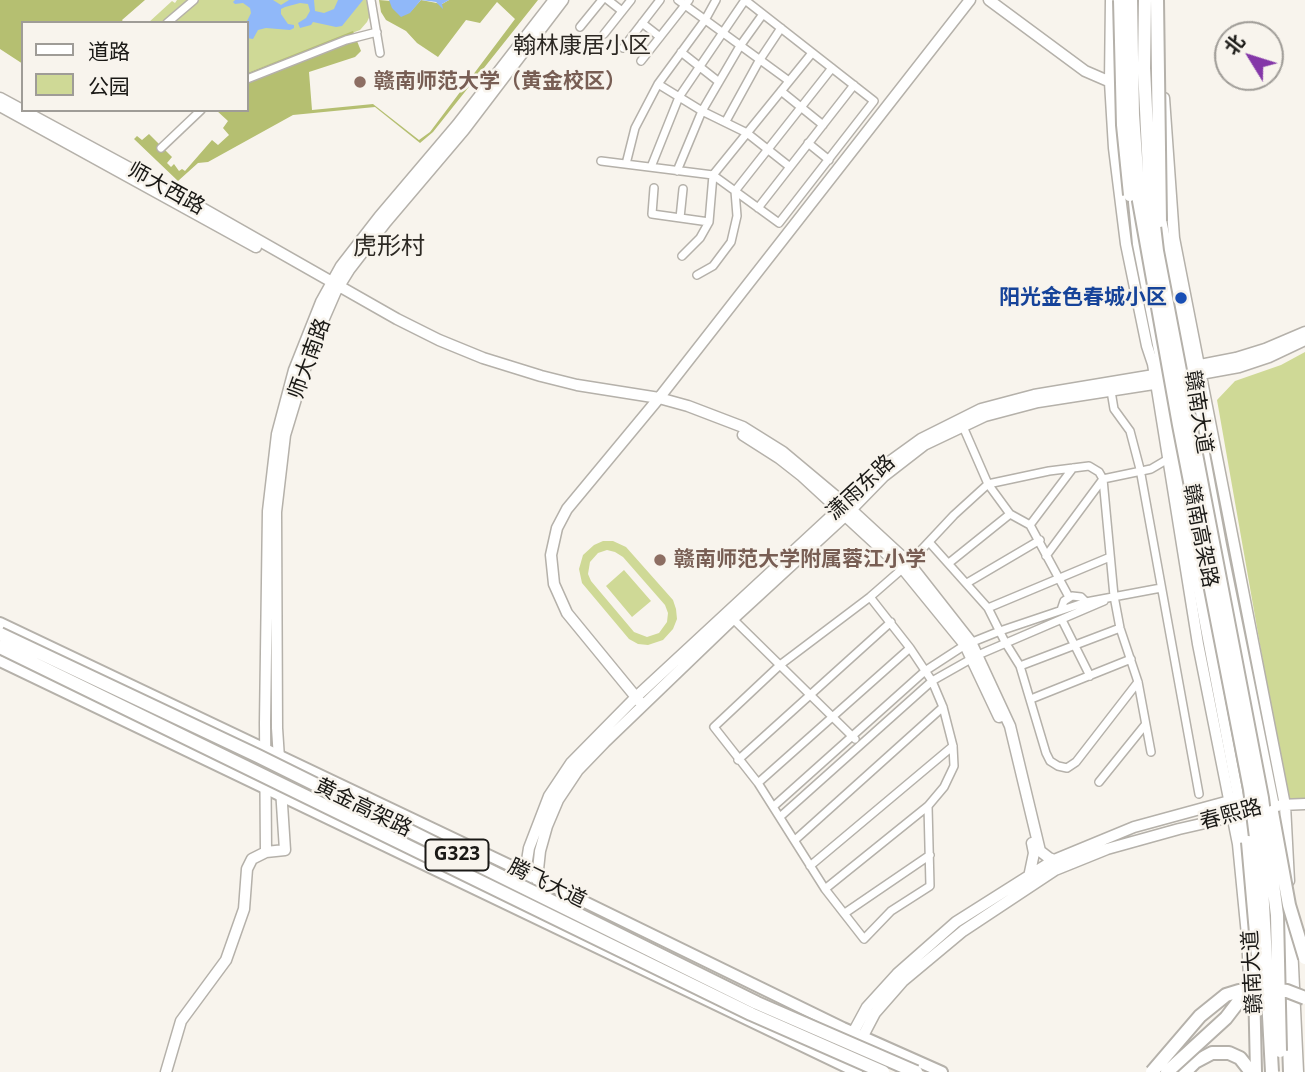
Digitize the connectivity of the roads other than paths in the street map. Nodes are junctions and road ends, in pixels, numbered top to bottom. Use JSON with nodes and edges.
{"nodes":[{"id":1,"x":194,"y":0,"type":"edge"},
{"id":2,"x":372,"y":0,"type":"edge"},
{"id":3,"x":554,"y":0,"type":"edge"},
{"id":4,"x":563,"y":0,"type":"edge"},
{"id":5,"x":602,"y":0,"type":"edge"},
{"id":6,"x":608,"y":0,"type":"edge"},
{"id":7,"x":631,"y":0,"type":"edge"},
{"id":8,"x":660,"y":0,"type":"edge"},
{"id":9,"x":716,"y":0,"type":"edge"},
{"id":10,"x":745,"y":0,"type":"edge"},
{"id":11,"x":970,"y":0,"type":"edge"},
{"id":12,"x":989,"y":0,"type":"edge"},
{"id":13,"x":1111,"y":0,"type":"edge"},
{"id":14,"x":1122,"y":0,"type":"edge"},
{"id":15,"x":1130,"y":0,"type":"edge"},
{"id":16,"x":1145,"y":0,"type":"edge"},
{"id":17,"x":1152,"y":0,"type":"edge"},
{"id":18,"x":1157,"y":0,"type":"edge"},
{"id":19,"x":1163,"y":0,"type":"edge"},
{"id":20,"x":684,"y":2,"type":"edge"},
{"id":21,"x":622,"y":11,"type":"junction"},
{"id":22,"x":763,"y":14,"type":"junction"},
{"id":23,"x":705,"y":20,"type":"junction"},
{"id":24,"x":169,"y":21,"type":"edge"},
{"id":25,"x":642,"y":23,"type":"junction"},
{"id":26,"x":580,"y":27,"type":"dead end"},
{"id":27,"x":781,"y":28,"type":"junction"},
{"id":28,"x":377,"y":32,"type":"junction"},
{"id":29,"x":722,"y":33,"type":"junction"},
{"id":30,"x":604,"y":34,"type":"dead end"},
{"id":31,"x":660,"y":37,"type":"junction"},
{"id":32,"x":740,"y":46,"type":"junction"},
{"id":33,"x":623,"y":48,"type":"dead end"},
{"id":34,"x":681,"y":52,"type":"junction"},
{"id":35,"x":812,"y":52,"type":"junction"},
{"id":36,"x":380,"y":53,"type":"dead end"},
{"id":37,"x":641,"y":61,"type":"dead end"},
{"id":38,"x":759,"y":61,"type":"junction"},
{"id":39,"x":700,"y":66,"type":"junction"},
{"id":40,"x":832,"y":68,"type":"junction"},
{"id":41,"x":248,"y":79,"type":"edge"},
{"id":42,"x":789,"y":81,"type":"junction"},
{"id":43,"x":719,"y":82,"type":"junction"},
{"id":44,"x":1110,"y":82,"type":"junction"},
{"id":45,"x":658,"y":84,"type":"junction"},
{"id":46,"x":854,"y":85,"type":"junction"},
{"id":47,"x":1125,"y":89,"type":"junction"},
{"id":48,"x":781,"y":91,"type":"junction"},
{"id":49,"x":679,"y":97,"type":"junction"},
{"id":50,"x":0,"y":98,"type":"edge"},
{"id":51,"x":0,"y":106,"type":"edge"},
{"id":52,"x":801,"y":107,"type":"junction"},
{"id":53,"x":21,"y":110,"type":"edge"},
{"id":54,"x":702,"y":111,"type":"junction"},
{"id":55,"x":25,"y":112,"type":"edge"},
{"id":56,"x":199,"y":112,"type":"edge"},
{"id":57,"x":726,"y":121,"type":"junction"},
{"id":58,"x":823,"y":125,"type":"junction"},
{"id":59,"x":747,"y":133,"type":"junction"},
{"id":60,"x":808,"y":144,"type":"junction"},
{"id":61,"x":161,"y":148,"type":"dead end"},
{"id":62,"x":768,"y":150,"type":"junction"},
{"id":63,"x":828,"y":160,"type":"junction"},
{"id":64,"x":601,"y":161,"type":"dead end"},
{"id":65,"x":626,"y":164,"type":"junction"},
{"id":66,"x":651,"y":167,"type":"junction"},
{"id":67,"x":790,"y":167,"type":"junction"},
{"id":68,"x":677,"y":171,"type":"junction"},
{"id":69,"x":713,"y":175,"type":"junction"},
{"id":70,"x":654,"y":188,"type":"dead end"},
{"id":71,"x":683,"y":189,"type":"dead end"},
{"id":72,"x":735,"y":191,"type":"junction"},
{"id":73,"x":758,"y":208,"type":"junction"},
{"id":74,"x":680,"y":218,"type":"junction"},
{"id":75,"x":709,"y":222,"type":"junction"},
{"id":76,"x":682,"y":256,"type":"dead end"},
{"id":77,"x":1154,"y":265,"type":"junction"},
{"id":78,"x":697,"y":275,"type":"dead end"},
{"id":79,"x":334,"y":286,"type":"junction"},
{"id":80,"x":1305,"y":331,"type":"edge"},
{"id":81,"x":1305,"y":340,"type":"edge"},
{"id":82,"x":1195,"y":371,"type":"junction"},
{"id":83,"x":1160,"y":379,"type":"junction"},
{"id":84,"x":1111,"y":391,"type":"junction"},
{"id":85,"x":657,"y":400,"type":"junction"},
{"id":86,"x":961,"y":421,"type":"junction"},
{"id":87,"x":1168,"y":459,"type":"junction"},
{"id":88,"x":1073,"y":468,"type":"junction"},
{"id":89,"x":1141,"y":472,"type":"junction"},
{"id":90,"x":1103,"y":479,"type":"junction"},
{"id":91,"x":988,"y":484,"type":"junction"},
{"id":92,"x":845,"y":509,"type":"junction"},
{"id":93,"x":1010,"y":514,"type":"junction"},
{"id":94,"x":1030,"y":525,"type":"junction"},
{"id":95,"x":1040,"y":540,"type":"junction"},
{"id":96,"x":929,"y":542,"type":"junction"},
{"id":97,"x":1046,"y":556,"type":"junction"},
{"id":98,"x":1110,"y":557,"type":"junction"},
{"id":99,"x":949,"y":563,"type":"junction"},
{"id":100,"x":906,"y":566,"type":"junction"},
{"id":101,"x":1059,"y":577,"type":"junction"},
{"id":102,"x":967,"y":583,"type":"junction"},
{"id":103,"x":1161,"y":588,"type":"junction"},
{"id":104,"x":1114,"y":596,"type":"junction"},
{"id":105,"x":870,"y":597,"type":"junction"},
{"id":106,"x":1069,"y":597,"type":"junction"},
{"id":107,"x":1086,"y":602,"type":"junction"},
{"id":108,"x":988,"y":608,"type":"junction"},
{"id":109,"x":1061,"y":610,"type":"junction"},
{"id":110,"x":733,"y":620,"type":"junction"},
{"id":111,"x":1062,"y":620,"type":"junction"},
{"id":112,"x":891,"y":622,"type":"junction"},
{"id":113,"x":0,"y":623,"type":"edge"},
{"id":114,"x":1120,"y":628,"type":"junction"},
{"id":115,"x":1000,"y":631,"type":"junction"},
{"id":116,"x":0,"y":634,"type":"edge"},
{"id":117,"x":1005,"y":642,"type":"junction"},
{"id":118,"x":968,"y":644,"type":"junction"},
{"id":119,"x":1077,"y":646,"type":"junction"},
{"id":120,"x":0,"y":647,"type":"edge"},
{"id":121,"x":910,"y":648,"type":"junction"},
{"id":122,"x":974,"y":657,"type":"junction"},
{"id":123,"x":1131,"y":659,"type":"junction"},
{"id":124,"x":0,"y":661,"type":"edge"},
{"id":125,"x":780,"y":665,"type":"junction"},
{"id":126,"x":1020,"y":666,"type":"junction"},
{"id":127,"x":925,"y":671,"type":"junction"},
{"id":128,"x":1233,"y":674,"type":"junction"},
{"id":129,"x":1090,"y":676,"type":"junction"},
{"id":130,"x":932,"y":681,"type":"junction"},
{"id":131,"x":1138,"y":682,"type":"junction"},
{"id":132,"x":810,"y":693,"type":"junction"},
{"id":133,"x":1031,"y":699,"type":"junction"},
{"id":134,"x":640,"y":701,"type":"junction"},
{"id":135,"x":943,"y":707,"type":"junction"},
{"id":136,"x":832,"y":716,"type":"junction"},
{"id":137,"x":1145,"y":725,"type":"junction"},
{"id":138,"x":853,"y":737,"type":"junction"},
{"id":139,"x":861,"y":745,"type":"junction"},
{"id":140,"x":953,"y":746,"type":"junction"},
{"id":141,"x":265,"y":749,"type":"junction"},
{"id":142,"x":1152,"y":752,"type":"dead end"},
{"id":143,"x":279,"y":756,"type":"junction"},
{"id":144,"x":738,"y":760,"type":"junction"},
{"id":145,"x":1099,"y":782,"type":"dead end"},
{"id":146,"x":758,"y":783,"type":"junction"},
{"id":147,"x":265,"y":788,"type":"junction"},
{"id":148,"x":1199,"y":794,"type":"dead end"},
{"id":149,"x":282,"y":796,"type":"junction"},
{"id":150,"x":1234,"y":800,"type":"junction"},
{"id":151,"x":1278,"y":803,"type":"junction"},
{"id":152,"x":1305,"y":804,"type":"edge"},
{"id":153,"x":774,"y":806,"type":"junction"},
{"id":154,"x":929,"y":806,"type":"junction"},
{"id":155,"x":781,"y":816,"type":"junction"},
{"id":156,"x":1237,"y":816,"type":"junction"},
{"id":157,"x":795,"y":840,"type":"junction"},
{"id":158,"x":266,"y":852,"type":"junction"},
{"id":159,"x":930,"y":855,"type":"junction"},
{"id":160,"x":1054,"y":860,"type":"junction"},
{"id":161,"x":810,"y":866,"type":"junction"},
{"id":162,"x":525,"y":873,"type":"junction"},
{"id":163,"x":1029,"y":877,"type":"junction"},
{"id":164,"x":537,"y":879,"type":"junction"},
{"id":165,"x":825,"y":889,"type":"junction"},
{"id":166,"x":1289,"y":905,"type":"junction"},
{"id":167,"x":845,"y":914,"type":"junction"},
{"id":168,"x":532,"y":916,"type":"junction"},
{"id":169,"x":547,"y":923,"type":"junction"},
{"id":170,"x":1305,"y":937,"type":"edge"},
{"id":171,"x":1258,"y":957,"type":"junction"},
{"id":172,"x":1305,"y":958,"type":"edge"},
{"id":173,"x":1305,"y":998,"type":"edge"},
{"id":174,"x":859,"y":1036,"type":"junction"},
{"id":175,"x":166,"y":1072,"type":"edge"},
{"id":176,"x":857,"y":1072,"type":"edge"},
{"id":177,"x":883,"y":1072,"type":"edge"},
{"id":178,"x":916,"y":1072,"type":"edge"},
{"id":179,"x":942,"y":1072,"type":"edge"},
{"id":180,"x":1152,"y":1072,"type":"edge"},
{"id":181,"x":1167,"y":1072,"type":"edge"},
{"id":182,"x":1185,"y":1072,"type":"edge"},
{"id":183,"x":1253,"y":1072,"type":"edge"},
{"id":184,"x":1264,"y":1072,"type":"edge"},
{"id":185,"x":1272,"y":1072,"type":"edge"},
{"id":186,"x":1281,"y":1072,"type":"edge"},
{"id":187,"x":1289,"y":1072,"type":"edge"},
{"id":188,"x":1298,"y":1072,"type":"edge"}],
"edges":[{"from":1,"to":24,"type":"street"},
{"from":2,"to":28,"type":"street"},
{"from":3,"to":79,"type":"street","name":"师大南路"},
{"from":4,"to":79,"type":"street","name":"师大南路"},
{"from":5,"to":26,"type":"street"},
{"from":6,"to":21,"type":"street"},
{"from":7,"to":21,"type":"street"},
{"from":8,"to":25,"type":"street"},
{"from":9,"to":23,"type":"street"},
{"from":10,"to":22,"type":"street"},
{"from":10,"to":29,"type":"street"},
{"from":11,"to":85,"type":"street"},
{"from":12,"to":44,"type":"street"},
{"from":13,"to":44,"type":"street"},
{"from":14,"to":47,"type":"main road","name":"赣南大道"},
{"from":14,"to":77,"type":"highway","bridge":true},
{"from":15,"to":77,"type":"highway","name":"赣南高架路","bridge":true},
{"from":16,"to":77,"type":"highway","name":"赣南高架路","bridge":true},
{"from":17,"to":82,"type":"main road","name":"赣南大道"},
{"from":18,"to":77,"type":"highway","bridge":true},
{"from":19,"to":82,"type":"street"},
{"from":20,"to":23,"type":"street"},
{"from":20,"to":31,"type":"street"},
{"from":21,"to":30,"type":"street"},
{"from":22,"to":27,"type":"street"},
{"from":22,"to":32,"type":"street"},
{"from":23,"to":29,"type":"street"},
{"from":23,"to":34,"type":"street"},
{"from":25,"to":31,"type":"street"},
{"from":25,"to":33,"type":"street"},
{"from":27,"to":35,"type":"street"},
{"from":27,"to":38,"type":"street"},
{"from":28,"to":36,"type":"street"},
{"from":28,"to":41,"type":"street"},
{"from":29,"to":32,"type":"street"},
{"from":29,"to":39,"type":"street"},
{"from":31,"to":37,"type":"street"},
{"from":32,"to":38,"type":"street"},
{"from":32,"to":43,"type":"street"},
{"from":34,"to":39,"type":"street"},
{"from":34,"to":45,"type":"street"},
{"from":35,"to":40,"type":"street"},
{"from":35,"to":42,"type":"street"},
{"from":38,"to":42,"type":"street"},
{"from":38,"to":57,"type":"street"},
{"from":39,"to":43,"type":"street"},
{"from":39,"to":49,"type":"street"},
{"from":40,"to":46,"type":"street"},
{"from":40,"to":52,"type":"street"},
{"from":42,"to":48,"type":"street"},
{"from":43,"to":54,"type":"street"},
{"from":44,"to":47,"type":"street"},
{"from":44,"to":83,"type":"street"},
{"from":45,"to":49,"type":"street"},
{"from":45,"to":65,"type":"street"},
{"from":46,"to":58,"type":"street"},
{"from":46,"to":63,"type":"street"},
{"from":47,"to":83,"type":"main road","name":"赣南大道"},
{"from":48,"to":52,"type":"street"},
{"from":48,"to":59,"type":"street"},
{"from":49,"to":54,"type":"street"},
{"from":49,"to":66,"type":"street"},
{"from":50,"to":53,"type":"street","name":"师大西路"},
{"from":51,"to":79,"type":"street","name":"师大西路"},
{"from":52,"to":58,"type":"street"},
{"from":52,"to":62,"type":"street"},
{"from":54,"to":57,"type":"street"},
{"from":54,"to":68,"type":"street"},
{"from":55,"to":79,"type":"street","name":"师大西路"},
{"from":56,"to":61,"type":"street"},
{"from":57,"to":59,"type":"street"},
{"from":58,"to":60,"type":"street"},
{"from":59,"to":62,"type":"street"},
{"from":59,"to":69,"type":"street"},
{"from":60,"to":63,"type":"street"},
{"from":60,"to":67,"type":"street"},
{"from":62,"to":67,"type":"street"},
{"from":62,"to":72,"type":"street"},
{"from":63,"to":73,"type":"street"},
{"from":64,"to":65,"type":"street"},
{"from":65,"to":66,"type":"street"},
{"from":66,"to":68,"type":"street"},
{"from":67,"to":73,"type":"street"},
{"from":68,"to":69,"type":"street"},
{"from":69,"to":72,"type":"street"},
{"from":69,"to":75,"type":"street"},
{"from":70,"to":74,"type":"street"},
{"from":71,"to":74,"type":"street"},
{"from":72,"to":73,"type":"street"},
{"from":72,"to":78,"type":"street"},
{"from":74,"to":75,"type":"street"},
{"from":75,"to":76,"type":"street"},
{"from":77,"to":128,"type":"highway","name":"赣南高架路","bridge":true},
{"from":79,"to":85,"type":"street"},
{"from":79,"to":141,"type":"street","name":"师大南路"},
{"from":79,"to":143,"type":"street","name":"师大南路"},
{"from":80,"to":82,"type":"street","name":"潇雨东路"},
{"from":81,"to":82,"type":"street","name":"潇雨东路"},
{"from":82,"to":83,"type":"street","name":"潇雨东路"},
{"from":82,"to":151,"type":"main road","name":"赣南大道"},
{"from":83,"to":84,"type":"street","name":"潇雨东路"},
{"from":83,"to":86,"type":"street","name":"潇雨东路"},
{"from":83,"to":87,"type":"street"},
{"from":83,"to":150,"type":"main road","name":"赣南大道"},
{"from":84,"to":86,"type":"street","name":"潇雨东路"},
{"from":84,"to":89,"type":"street"},
{"from":85,"to":92,"type":"street"},
{"from":85,"to":134,"type":"street"},
{"from":86,"to":91,"type":"street"},
{"from":86,"to":92,"type":"street","name":"潇雨东路"},
{"from":87,"to":89,"type":"street"},
{"from":87,"to":150,"type":"street"},
{"from":88,"to":90,"type":"street"},
{"from":88,"to":91,"type":"street"},
{"from":88,"to":94,"type":"street"},
{"from":89,"to":90,"type":"street"},
{"from":89,"to":103,"type":"street"},
{"from":90,"to":97,"type":"street"},
{"from":90,"to":98,"type":"street"},
{"from":91,"to":93,"type":"street"},
{"from":91,"to":96,"type":"street"},
{"from":92,"to":100,"type":"street"},
{"from":92,"to":110,"type":"street","name":"潇雨东路"},
{"from":92,"to":134,"type":"street","name":"潇雨东路"},
{"from":93,"to":94,"type":"street"},
{"from":93,"to":99,"type":"street"},
{"from":94,"to":95,"type":"street"},
{"from":95,"to":97,"type":"street"},
{"from":95,"to":102,"type":"street"},
{"from":96,"to":99,"type":"street"},
{"from":96,"to":100,"type":"street"},
{"from":97,"to":101,"type":"street"},
{"from":98,"to":101,"type":"street"},
{"from":98,"to":104,"type":"street"},
{"from":99,"to":102,"type":"street"},
{"from":100,"to":105,"type":"street"},
{"from":100,"to":118,"type":"street"},
{"from":101,"to":106,"type":"street"},
{"from":101,"to":108,"type":"street"},
{"from":102,"to":108,"type":"street"},
{"from":103,"to":104,"type":"street"},
{"from":103,"to":148,"type":"street"},
{"from":104,"to":107,"type":"street"},
{"from":104,"to":111,"type":"street"},
{"from":104,"to":114,"type":"street"},
{"from":105,"to":112,"type":"street"},
{"from":105,"to":125,"type":"street"},
{"from":106,"to":107,"type":"street"},
{"from":106,"to":109,"type":"street"},
{"from":107,"to":109,"type":"street"},
{"from":108,"to":115,"type":"street"},
{"from":109,"to":115,"type":"street"},
{"from":110,"to":125,"type":"street"},
{"from":110,"to":134,"type":"street","name":"潇雨东路"},
{"from":111,"to":117,"type":"street"},
{"from":111,"to":119,"type":"street"},
{"from":112,"to":121,"type":"street"},
{"from":112,"to":132,"type":"street"},
{"from":113,"to":141,"type":"main road","name":"腾飞大道"},
{"from":114,"to":119,"type":"street"},
{"from":114,"to":123,"type":"street"},
{"from":115,"to":117,"type":"street"},
{"from":115,"to":118,"type":"street"},
{"from":116,"to":178,"type":"highway","name":"黄金高架路","number":"G323","bridge":true},
{"from":117,"to":122,"type":"street"},
{"from":117,"to":126,"type":"street"},
{"from":118,"to":122,"type":"street"},
{"from":118,"to":127,"type":"street"},
{"from":119,"to":126,"type":"street"},
{"from":119,"to":129,"type":"street"},
{"from":120,"to":177,"type":"highway","name":"黄金高架路","number":"G323","bridge":true},
{"from":121,"to":127,"type":"street"},
{"from":121,"to":136,"type":"street"},
{"from":122,"to":130,"type":"street"},
{"from":122,"to":160,"type":"street"},
{"from":122,"to":163,"type":"street"},
{"from":123,"to":129,"type":"street"},
{"from":123,"to":131,"type":"street"},
{"from":124,"to":147,"type":"main road","name":"腾飞大道"},
{"from":125,"to":132,"type":"street"},
{"from":125,"to":144,"type":"street"},
{"from":126,"to":133,"type":"street"},
{"from":127,"to":130,"type":"street"},
{"from":127,"to":138,"type":"street"},
{"from":128,"to":166,"type":"highway","bridge":true},
{"from":128,"to":171,"type":"highway","bridge":true},
{"from":128,"to":185,"type":"highway","name":"赣南高架路","bridge":true},
{"from":128,"to":186,"type":"highway","name":"赣南高架路","bridge":true},
{"from":129,"to":133,"type":"street"},
{"from":130,"to":135,"type":"street"},
{"from":130,"to":139,"type":"street"},
{"from":131,"to":133,"type":"street"},
{"from":131,"to":137,"type":"street"},
{"from":132,"to":136,"type":"street"},
{"from":132,"to":144,"type":"street"},
{"from":134,"to":162,"type":"street","name":"潇雨东路"},
{"from":134,"to":164,"type":"street","name":"潇雨东路"},
{"from":135,"to":140,"type":"street"},
{"from":135,"to":157,"type":"street"},
{"from":136,"to":138,"type":"street"},
{"from":136,"to":146,"type":"street"},
{"from":137,"to":142,"type":"street"},
{"from":137,"to":145,"type":"street"},
{"from":138,"to":139,"type":"street"},
{"from":138,"to":153,"type":"street"},
{"from":139,"to":155,"type":"street"},
{"from":140,"to":154,"type":"street"},
{"from":140,"to":161,"type":"street"},
{"from":141,"to":143,"type":"main road","name":"腾飞大道"},
{"from":141,"to":147,"type":"street","name":"师大南路"},
{"from":143,"to":149,"type":"street","name":"师大南路"},
{"from":143,"to":162,"type":"main road","name":"腾飞大道"},
{"from":144,"to":146,"type":"street"},
{"from":146,"to":153,"type":"street"},
{"from":147,"to":149,"type":"main road","name":"腾飞大道"},
{"from":147,"to":158,"type":"street","name":"师大南路"},
{"from":149,"to":158,"type":"street","name":"师大南路"},
{"from":149,"to":168,"type":"main road","name":"腾飞大道"},
{"from":150,"to":151,"type":"street","name":"春熙路"},
{"from":150,"to":156,"type":"main road","name":"赣南大道"},
{"from":150,"to":160,"type":"street","name":"春熙路"},
{"from":151,"to":152,"type":"street"},
{"from":151,"to":156,"type":"street","name":"春熙路"},
{"from":151,"to":187,"type":"main road","name":"赣南大道"},
{"from":151,"to":188,"type":"street"},
{"from":153,"to":155,"type":"street"},
{"from":154,"to":159,"type":"street"},
{"from":154,"to":165,"type":"street"},
{"from":155,"to":157,"type":"street"},
{"from":156,"to":174,"type":"street","name":"春熙路"},
{"from":156,"to":183,"type":"street","name":"赣南大道"},
{"from":156,"to":183,"type":"main road","name":"赣南大道"},
{"from":157,"to":161,"type":"street"},
{"from":158,"to":175,"type":"street"},
{"from":159,"to":167,"type":"street"},
{"from":159,"to":167,"type":"street"},
{"from":160,"to":163,"type":"street","name":"春熙路"},
{"from":161,"to":165,"type":"street"},
{"from":162,"to":164,"type":"main road","name":"腾飞大道"},
{"from":162,"to":168,"type":"street","name":"潇雨东路"},
{"from":163,"to":174,"type":"street","name":"春熙路"},
{"from":164,"to":169,"type":"street","name":"潇雨东路"},
{"from":164,"to":174,"type":"main road","name":"腾飞大道"},
{"from":165,"to":167,"type":"street"},
{"from":166,"to":170,"type":"highway","bridge":true},
{"from":166,"to":172,"type":"highway","bridge":true},
{"from":168,"to":169,"type":"main road","name":"腾飞大道"},
{"from":169,"to":176,"type":"main road","name":"腾飞大道"},
{"from":171,"to":181,"type":"highway","bridge":true},
{"from":171,"to":184,"type":"highway","bridge":true},
{"from":173,"to":180,"type":"highway","bridge":true},
{"from":174,"to":176,"type":"street","name":"春熙路"},
{"from":174,"to":179,"type":"main road","name":"腾飞大道"},
{"from":182,"to":183,"type":"highway"}]}
